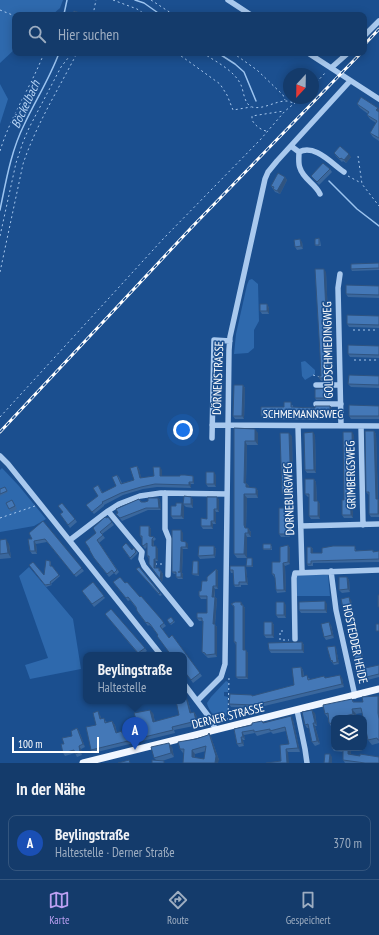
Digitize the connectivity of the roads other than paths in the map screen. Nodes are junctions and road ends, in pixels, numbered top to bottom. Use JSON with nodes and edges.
{"nodes":[{"id":1,"x":228,"y":0,"type":"edge"},
{"id":2,"x":246,"y":12,"type":"edge"},
{"id":3,"x":379,"y":21,"type":"edge"},
{"id":4,"x":367,"y":33,"type":"edge"},
{"id":5,"x":313,"y":56,"type":"edge"},
{"id":6,"x":344,"y":56,"type":"edge"},
{"id":7,"x":330,"y":67,"type":"junction"},
{"id":8,"x":350,"y":81,"type":"junction"},
{"id":9,"x":379,"y":100,"type":"edge"},
{"id":10,"x":291,"y":146,"type":"junction"},
{"id":11,"x":299,"y":152,"type":"junction"},
{"id":12,"x":344,"y":172,"type":"road end"},
{"id":13,"x":320,"y":194,"type":"dead end"},
{"id":14,"x":340,"y":274,"type":"dead end"},
{"id":15,"x":230,"y":341,"type":"junction"},
{"id":16,"x":316,"y":385,"type":"dead end"},
{"id":17,"x":340,"y":385,"type":"junction"},
{"id":18,"x":316,"y":404,"type":"edge"},
{"id":19,"x":341,"y":404,"type":"junction"},
{"id":20,"x":212,"y":425,"type":"junction"},
{"id":21,"x":228,"y":425,"type":"junction"},
{"id":22,"x":342,"y":425,"type":"junction"},
{"id":23,"x":298,"y":426,"type":"junction"},
{"id":24,"x":361,"y":426,"type":"junction"},
{"id":25,"x":379,"y":426,"type":"edge"},
{"id":26,"x":212,"y":438,"type":"dead end"},
{"id":27,"x":0,"y":456,"type":"edge"},
{"id":28,"x":165,"y":493,"type":"junction"},
{"id":29,"x":227,"y":494,"type":"junction"},
{"id":30,"x":108,"y":511,"type":"junction"},
{"id":31,"x":363,"y":524,"type":"junction"},
{"id":32,"x":379,"y":524,"type":"edge"},
{"id":33,"x":301,"y":526,"type":"junction"},
{"id":34,"x":70,"y":540,"type":"junction"},
{"id":35,"x":379,"y":570,"type":"edge"},
{"id":36,"x":331,"y":571,"type":"junction"},
{"id":37,"x":302,"y":572,"type":"junction"},
{"id":38,"x":168,"y":575,"type":"dead end"},
{"id":39,"x":191,"y":624,"type":"dead end"},
{"id":40,"x":295,"y":639,"type":"road end"},
{"id":41,"x":160,"y":652,"type":"edge"},
{"id":42,"x":187,"y":688,"type":"edge"},
{"id":43,"x":379,"y":689,"type":"edge"},
{"id":44,"x":355,"y":696,"type":"junction"},
{"id":45,"x":197,"y":701,"type":"junction"},
{"id":46,"x":297,"y":710,"type":"junction"},
{"id":47,"x":216,"y":730,"type":"junction"},
{"id":48,"x":83,"y":763,"type":"edge"},
{"id":49,"x":307,"y":763,"type":"edge"}],
"edges":[{"from":1,"to":2,"type":"street"},
{"from":3,"to":4,"type":"street"},
{"from":5,"to":7,"type":"street"},
{"from":6,"to":7,"type":"street"},
{"from":7,"to":8,"type":"street"},
{"from":8,"to":9,"type":"street"},
{"from":8,"to":10,"type":"street","name":"DÖRNENSTRASSE"},
{"from":10,"to":11,"type":"street"},
{"from":10,"to":15,"type":"street","name":"DÖRNENSTRASSE"},
{"from":11,"to":12,"type":"street"},
{"from":11,"to":13,"type":"street"},
{"from":14,"to":17,"type":"street","name":"GOLDSCHMIEDINGWEG"},
{"from":15,"to":20,"type":"street"},
{"from":15,"to":21,"type":"street","name":"DÖRNENSTRASSE"},
{"from":16,"to":17,"type":"street"},
{"from":17,"to":19,"type":"street","name":"GOLDSCHMIEDINGWEG"},
{"from":18,"to":19,"type":"street"},
{"from":19,"to":22,"type":"street","name":"GOLDSCHMIEDINGWEG"},
{"from":20,"to":21,"type":"street","name":"SCHMEMANNSWEG"},
{"from":20,"to":26,"type":"street"},
{"from":21,"to":23,"type":"street","name":"SCHMEMANNSWEG"},
{"from":21,"to":29,"type":"street","name":"DÖRNENSTRASSE"},
{"from":22,"to":23,"type":"street","name":"SCHMEMANNSWEG"},
{"from":22,"to":24,"type":"street","name":"SCHMEMANNSWEG"},
{"from":23,"to":33,"type":"street","name":"DORNEBURGWEG"},
{"from":24,"to":25,"type":"street","name":"SCHMEMANNSWEG"},
{"from":24,"to":31,"type":"street","name":"GRIMBERGSWEG"},
{"from":27,"to":34,"type":"street"},
{"from":28,"to":29,"type":"street"},
{"from":28,"to":30,"type":"street"},
{"from":28,"to":38,"type":"street"},
{"from":29,"to":45,"type":"street","name":"DÖRNENSTRASSE"},
{"from":30,"to":34,"type":"street"},
{"from":30,"to":39,"type":"street"},
{"from":31,"to":32,"type":"street"},
{"from":31,"to":33,"type":"street"},
{"from":33,"to":37,"type":"street","name":"DORNEBURGWEG"},
{"from":34,"to":41,"type":"street"},
{"from":35,"to":36,"type":"street"},
{"from":36,"to":37,"type":"street"},
{"from":36,"to":44,"type":"street","name":"HOSTEDDER HEIDE"},
{"from":37,"to":40,"type":"street"},
{"from":42,"to":45,"type":"street"},
{"from":43,"to":44,"type":"main road","name":"DERNER STRASSE"},
{"from":44,"to":46,"type":"main road","name":"DERNER STRASSE"},
{"from":45,"to":47,"type":"street"},
{"from":46,"to":47,"type":"main road","name":"DERNER STRASSE"},
{"from":46,"to":49,"type":"street"},
{"from":47,"to":48,"type":"main road","name":"DERNER STRASSE"}]}
